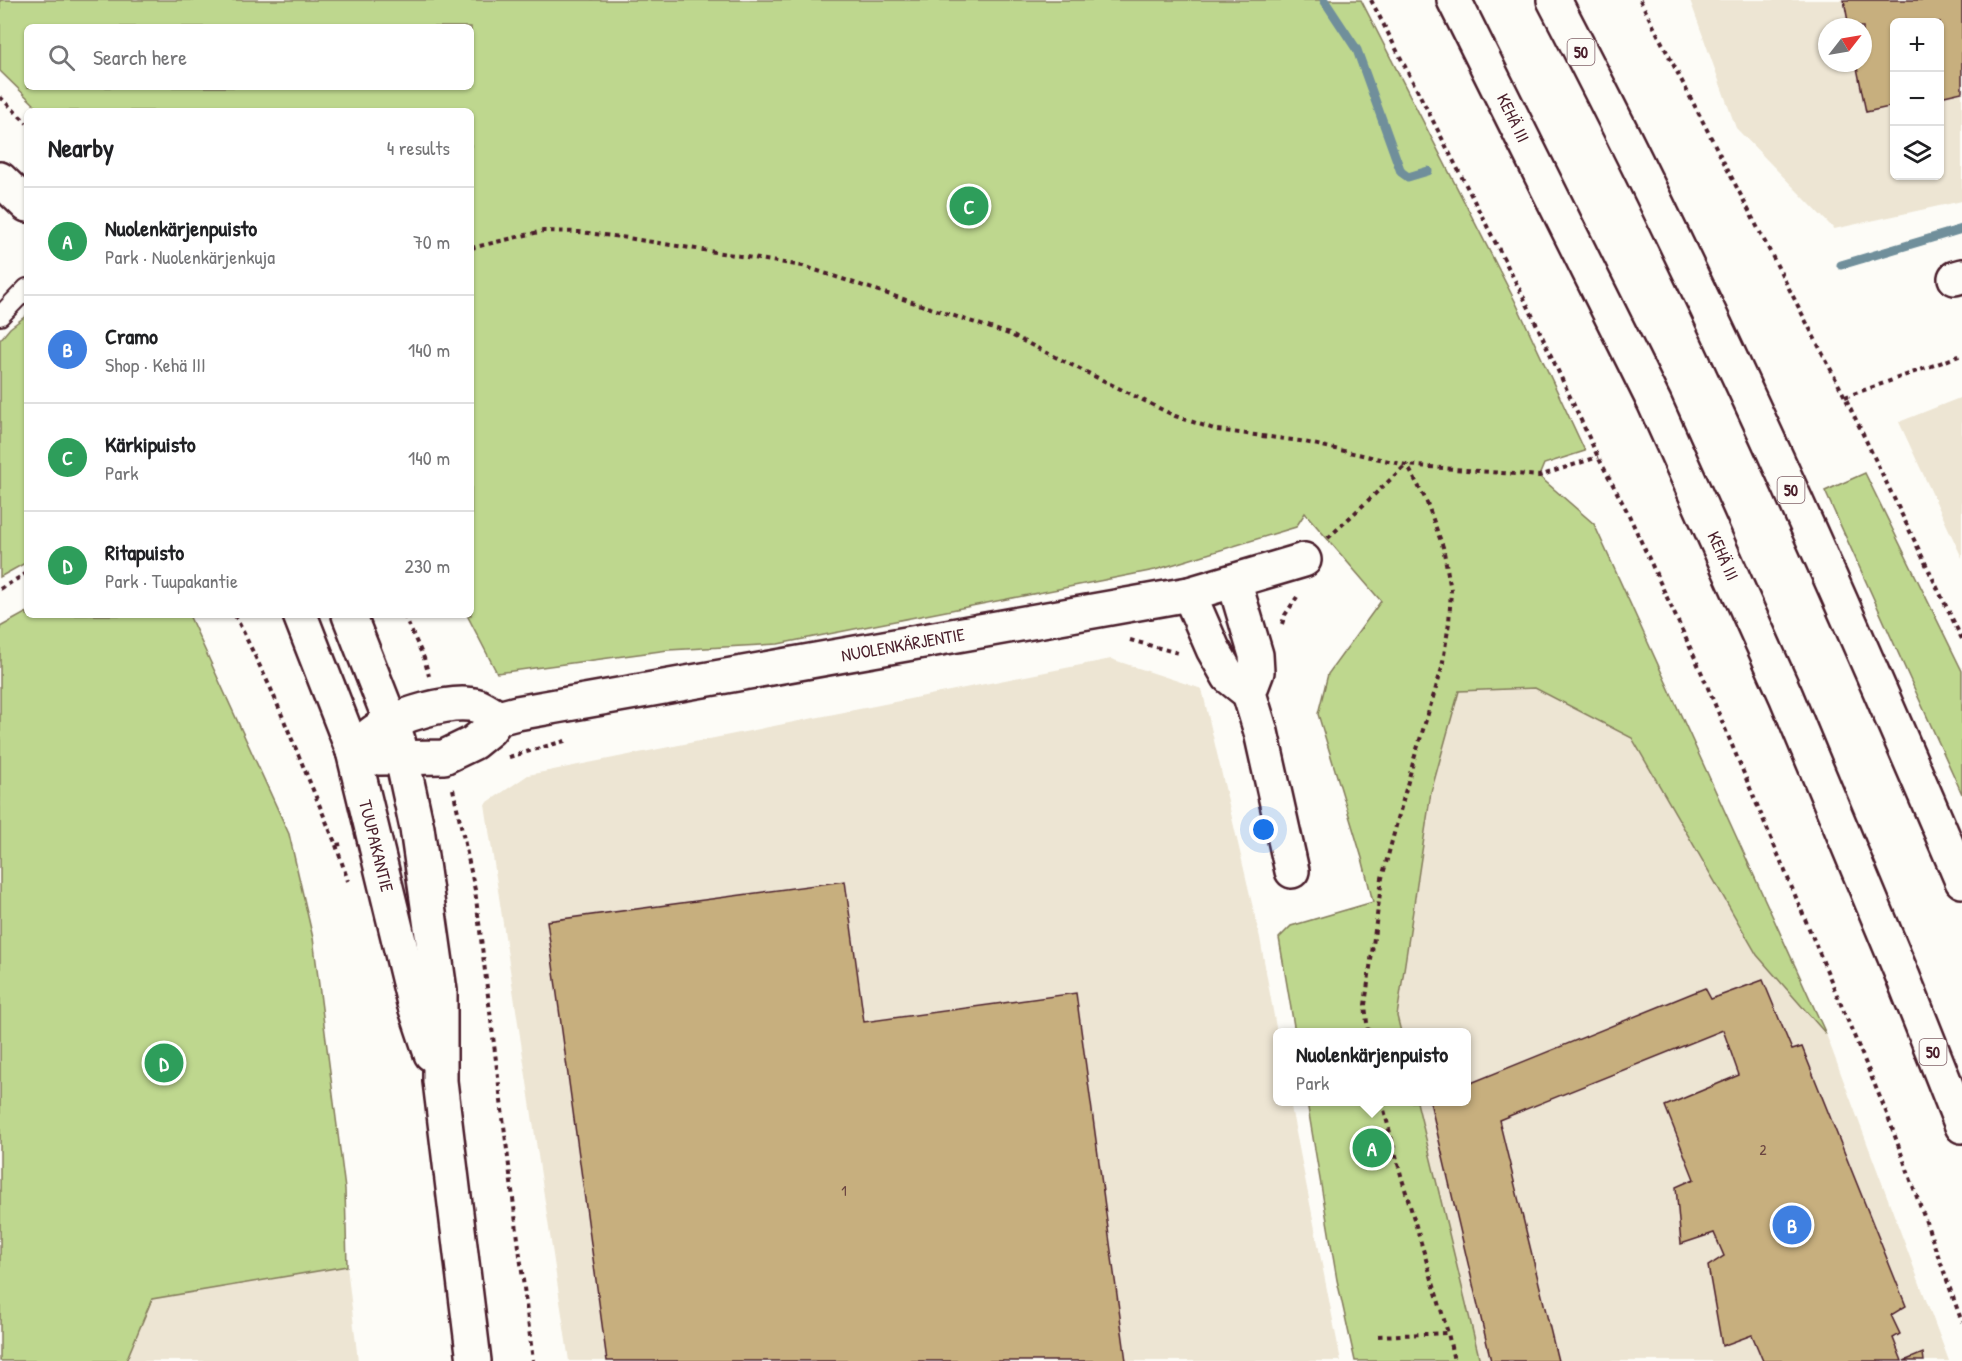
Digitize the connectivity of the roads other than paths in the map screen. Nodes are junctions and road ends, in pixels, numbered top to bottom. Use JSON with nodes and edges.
{"nodes":[{"id":1,"x":1454,"y":0,"type":"edge"},
{"id":2,"x":1554,"y":0,"type":"edge"},
{"id":3,"x":0,"y":179,"type":"edge"},
{"id":4,"x":24,"y":202,"type":"edge"},
{"id":5,"x":24,"y":291,"type":"edge"},
{"id":6,"x":0,"y":316,"type":"edge"},
{"id":7,"x":1309,"y":572,"type":"road end"},
{"id":8,"x":1234,"y":581,"type":"junction"},
{"id":9,"x":1189,"y":594,"type":"junction"},
{"id":10,"x":301,"y":618,"type":"edge"},
{"id":11,"x":350,"y":618,"type":"edge"},
{"id":12,"x":1249,"y":693,"type":"junction"},
{"id":13,"x":498,"y":718,"type":"junction"},
{"id":14,"x":391,"y":722,"type":"junction"},
{"id":15,"x":353,"y":751,"type":"junction"},
{"id":16,"x":403,"y":759,"type":"junction"},
{"id":17,"x":1292,"y":871,"type":"dead end"},
{"id":18,"x":1962,"y":881,"type":"edge"},
{"id":19,"x":440,"y":1081,"type":"junction"},
{"id":20,"x":1962,"y":1126,"type":"edge"},
{"id":21,"x":474,"y":1361,"type":"edge"}],
"edges":[{"from":1,"to":20,"type":"main road","name":"KEHÄ III","number":"50"},
{"from":2,"to":18,"type":"main road","number":"50"},
{"from":3,"to":4,"type":"main road"},
{"from":5,"to":6,"type":"lane"},
{"from":7,"to":8,"type":"main road","name":"NUOLENKÄRJENTIE"},
{"from":8,"to":9,"type":"main road","name":"NUOLENKÄRJENTIE"},
{"from":8,"to":12,"type":"main road"},
{"from":9,"to":12,"type":"main road"},
{"from":9,"to":13,"type":"main road","name":"NUOLENKÄRJENTIE"},
{"from":10,"to":15,"type":"main road","name":"TUUPAKANTIE"},
{"from":11,"to":14,"type":"main road","name":"TUUPAKANTIE"},
{"from":12,"to":17,"type":"main road"},
{"from":13,"to":14,"type":"main road"},
{"from":13,"to":16,"type":"main road"},
{"from":14,"to":15,"type":"main road"},
{"from":14,"to":16,"type":"main road","name":"TUUPAKANTIE"},
{"from":15,"to":16,"type":"main road"},
{"from":15,"to":19,"type":"main road","name":"TUUPAKANTIE"},
{"from":16,"to":19,"type":"main road","name":"TUUPAKANTIE"},
{"from":19,"to":21,"type":"main road","name":"TUUPAKANTIE"}]}
